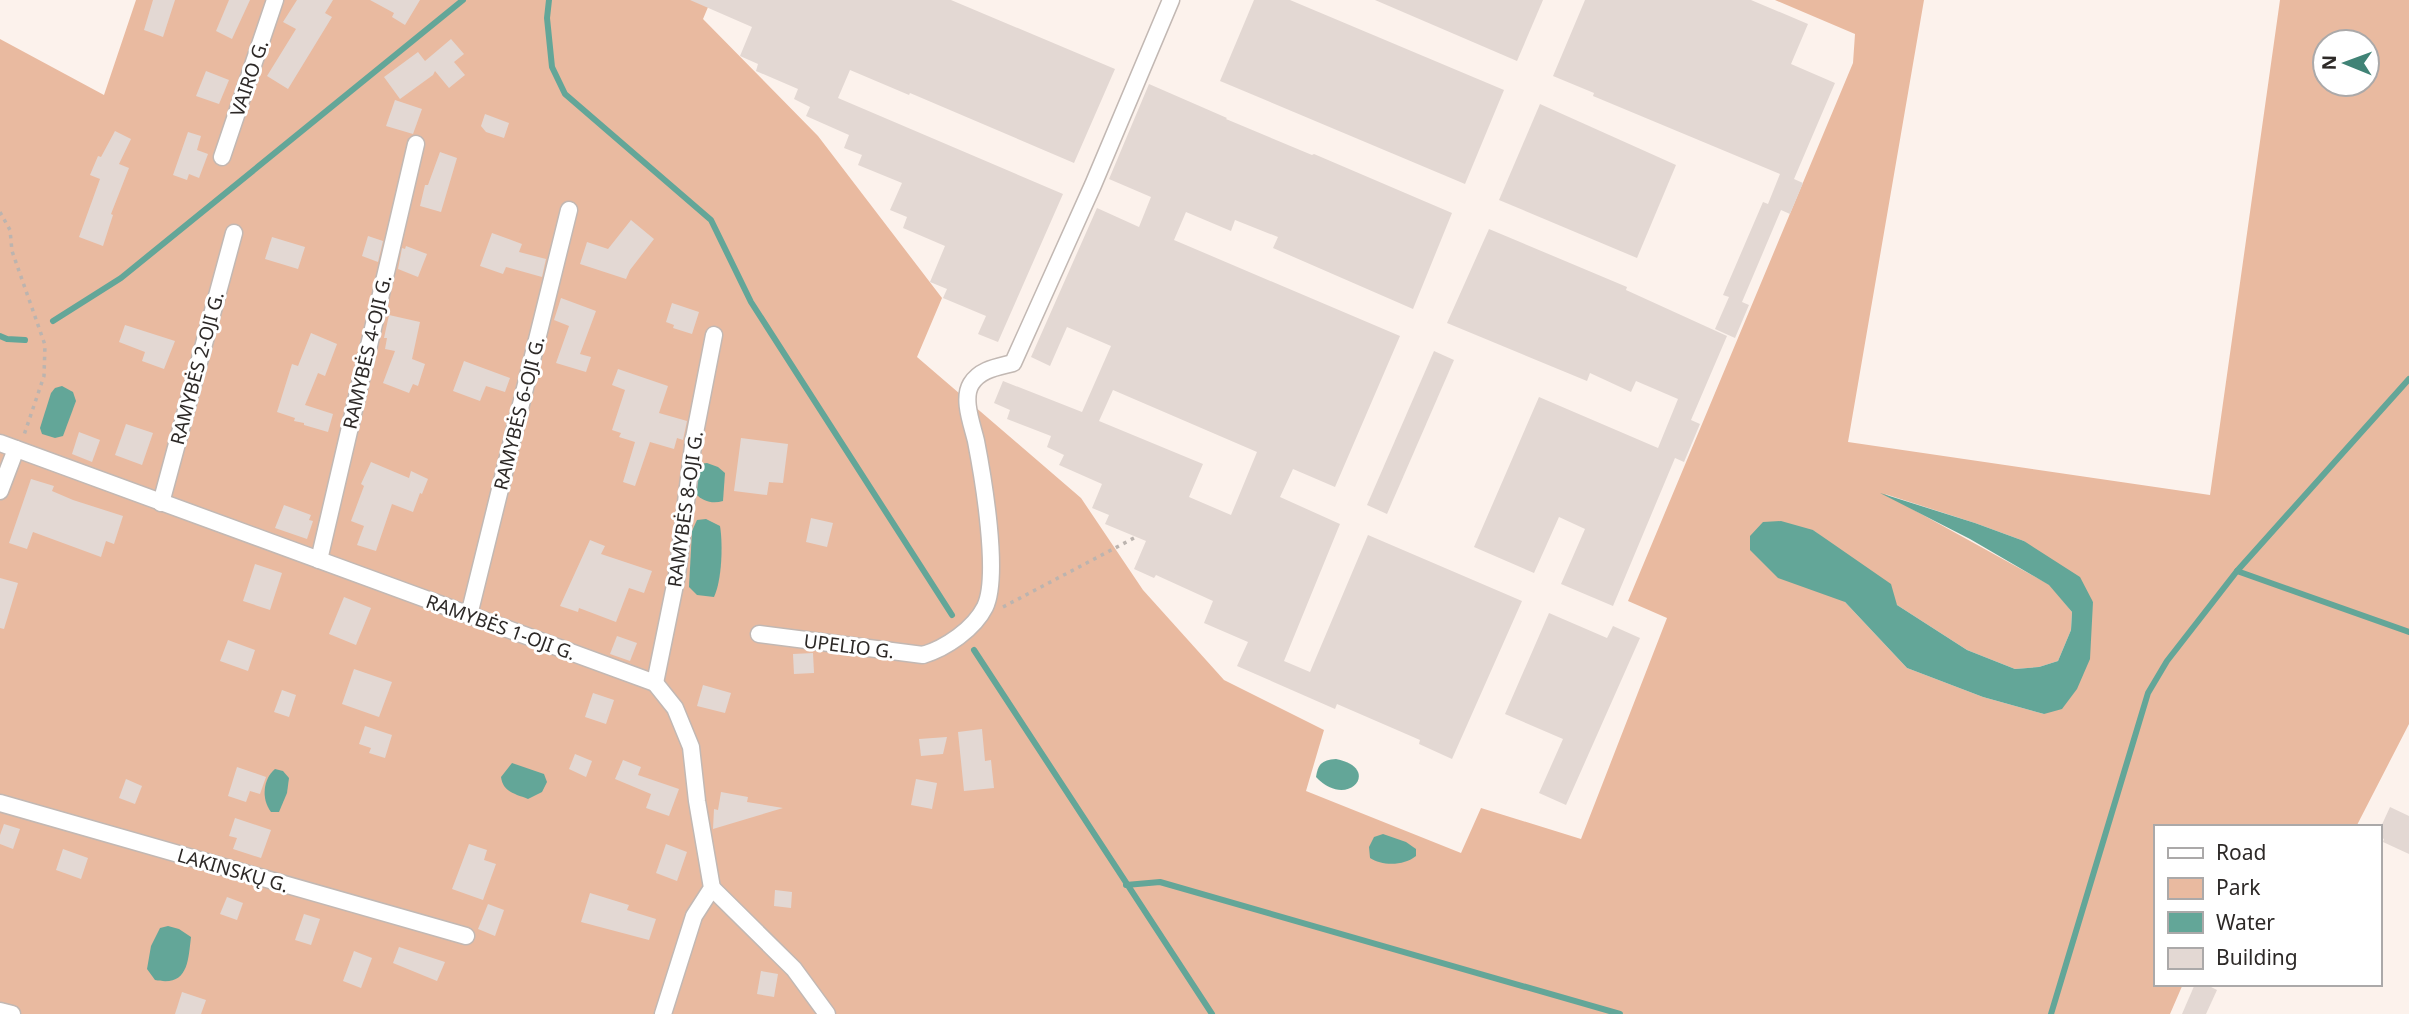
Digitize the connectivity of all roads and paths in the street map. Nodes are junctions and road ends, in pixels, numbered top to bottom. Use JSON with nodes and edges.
{"nodes":[{"id":1,"x":275,"y":0,"type":"edge"},
{"id":2,"x":1171,"y":0,"type":"edge"},
{"id":3,"x":416,"y":144,"type":"dead end"},
{"id":4,"x":222,"y":157,"type":"dead end"},
{"id":5,"x":569,"y":210,"type":"dead end"},
{"id":6,"x":0,"y":212,"type":"edge"},
{"id":7,"x":234,"y":233,"type":"dead end"},
{"id":8,"x":715,"y":335,"type":"dead end"},
{"id":9,"x":0,"y":443,"type":"edge"},
{"id":10,"x":17,"y":450,"type":"junction"},
{"id":11,"x":0,"y":491,"type":"edge"},
{"id":12,"x":161,"y":503,"type":"junction"},
{"id":13,"x":1134,"y":538,"type":"dead end"},
{"id":14,"x":319,"y":560,"type":"junction"},
{"id":15,"x":987,"y":605,"type":"junction"},
{"id":16,"x":469,"y":615,"type":"junction"},
{"id":17,"x":759,"y":634,"type":"dead end"},
{"id":18,"x":655,"y":684,"type":"junction"},
{"id":19,"x":0,"y":803,"type":"edge"},
{"id":20,"x":712,"y":888,"type":"junction"},
{"id":21,"x":466,"y":936,"type":"dead end"},
{"id":22,"x":0,"y":1011,"type":"edge"},
{"id":23,"x":12,"y":1014,"type":"edge"},
{"id":24,"x":663,"y":1014,"type":"edge"},
{"id":25,"x":827,"y":1014,"type":"edge"}],
"edges":[{"from":1,"to":4,"type":"street","name":"VAIRO G."},
{"from":2,"to":15,"type":"street"},
{"from":3,"to":14,"type":"street","name":"RAMYBĖS 4-OJI G."},
{"from":5,"to":16,"type":"street","name":"RAMYBĖS 6-OJI G."},
{"from":6,"to":10,"type":"path"},
{"from":7,"to":12,"type":"street","name":"RAMYBĖS 2-OJI G."},
{"from":8,"to":18,"type":"street","name":"RAMYBĖS 8-OJI G."},
{"from":9,"to":10,"type":"street","name":"RAMYBĖS 1-OJI G."},
{"from":10,"to":11,"type":"street"},
{"from":10,"to":12,"type":"street","name":"RAMYBĖS 1-OJI G."},
{"from":12,"to":14,"type":"street","name":"RAMYBĖS 1-OJI G."},
{"from":13,"to":15,"type":"path"},
{"from":14,"to":16,"type":"street","name":"RAMYBĖS 1-OJI G."},
{"from":15,"to":17,"type":"street","name":"UPELIO G."},
{"from":16,"to":18,"type":"street","name":"RAMYBĖS 1-OJI G."},
{"from":18,"to":20,"type":"street"},
{"from":19,"to":21,"type":"street","name":"LAKINSKŲ G."},
{"from":20,"to":24,"type":"street"},
{"from":20,"to":25,"type":"street"},
{"from":22,"to":23,"type":"street"}]}
